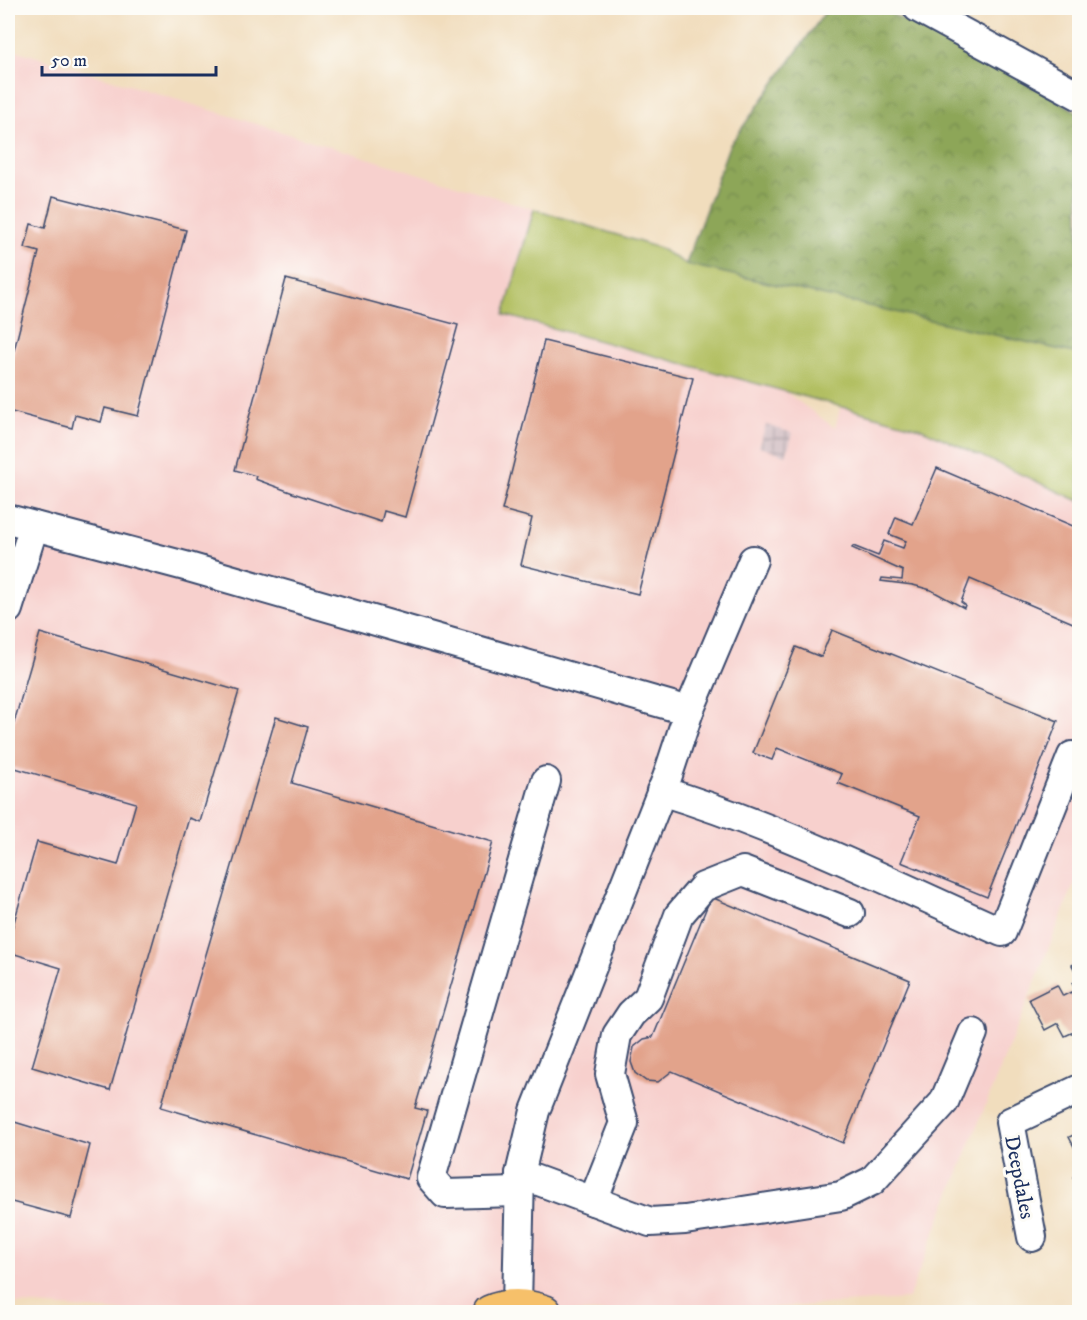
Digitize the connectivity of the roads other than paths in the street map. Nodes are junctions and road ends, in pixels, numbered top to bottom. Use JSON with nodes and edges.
{"nodes":[{"id":1,"x":918,"y":8,"type":"edge"},
{"id":2,"x":1080,"y":96,"type":"edge"},
{"id":3,"x":21,"y":522,"type":"edge"},
{"id":4,"x":753,"y":560,"type":"dead end"},
{"id":5,"x":8,"y":609,"type":"edge"},
{"id":6,"x":689,"y":711,"type":"junction"},
{"id":7,"x":1072,"y":756,"type":"dead end"},
{"id":8,"x":546,"y":781,"type":"dead end"},
{"id":9,"x":661,"y":791,"type":"junction"},
{"id":10,"x":850,"y":914,"type":"dead end"},
{"id":11,"x":973,"y":1033,"type":"dead end"},
{"id":12,"x":1080,"y":1089,"type":"edge"},
{"id":13,"x":519,"y":1183,"type":"junction"},
{"id":14,"x":593,"y":1201,"type":"junction"},
{"id":15,"x":1032,"y":1237,"type":"dead end"},
{"id":16,"x":517,"y":1310,"type":"edge"}],
"edges":[{"from":1,"to":2,"type":"street"},
{"from":3,"to":5,"type":"street"},
{"from":3,"to":6,"type":"street"},
{"from":4,"to":6,"type":"street"},
{"from":6,"to":9,"type":"street"},
{"from":7,"to":9,"type":"street"},
{"from":8,"to":13,"type":"street"},
{"from":9,"to":13,"type":"street"},
{"from":10,"to":14,"type":"street"},
{"from":11,"to":14,"type":"street"},
{"from":12,"to":15,"type":"street","name":"Deepdales"},
{"from":13,"to":14,"type":"street"},
{"from":13,"to":16,"type":"street"}]}
